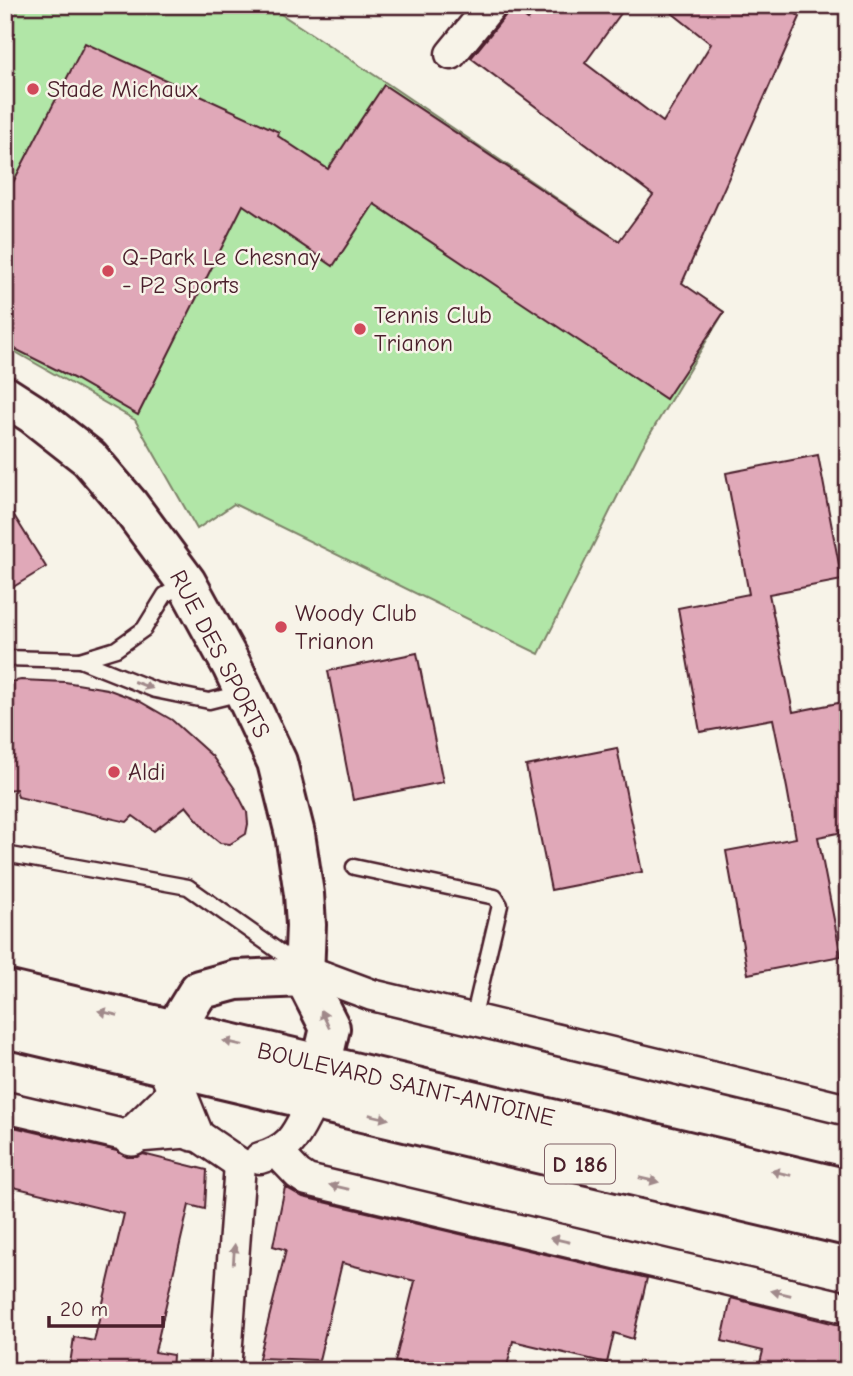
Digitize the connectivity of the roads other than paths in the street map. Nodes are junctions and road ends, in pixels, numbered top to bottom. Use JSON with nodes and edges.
{"nodes":[{"id":1,"x":491,"y":5,"type":"edge"},
{"id":2,"x":451,"y":54,"type":"dead end"},
{"id":3,"x":5,"y":396,"type":"edge"},
{"id":4,"x":186,"y":582,"type":"junction"},
{"id":5,"x":5,"y":658,"type":"edge"},
{"id":6,"x":80,"y":660,"type":"junction"},
{"id":7,"x":244,"y":692,"type":"junction"},
{"id":8,"x":5,"y":854,"type":"edge"},
{"id":9,"x":354,"y":867,"type":"dead end"},
{"id":10,"x":304,"y":973,"type":"junction"},
{"id":11,"x":5,"y":990,"type":"edge"},
{"id":12,"x":473,"y":1019,"type":"junction"},
{"id":13,"x":5,"y":1028,"type":"edge"},
{"id":14,"x":172,"y":1058,"type":"junction"},
{"id":15,"x":323,"y":1064,"type":"junction"},
{"id":16,"x":313,"y":1102,"type":"junction"},
{"id":17,"x":5,"y":1107,"type":"edge"},
{"id":18,"x":848,"y":1110,"type":"edge"},
{"id":19,"x":193,"y":1132,"type":"junction"},
{"id":20,"x":132,"y":1137,"type":"junction"},
{"id":21,"x":278,"y":1153,"type":"junction"},
{"id":22,"x":240,"y":1164,"type":"junction"},
{"id":23,"x":848,"y":1189,"type":"edge"},
{"id":24,"x":848,"y":1226,"type":"edge"},
{"id":25,"x":848,"y":1308,"type":"edge"},
{"id":26,"x":225,"y":1371,"type":"edge"}],
"edges":[{"from":1,"to":2,"type":"street"},
{"from":3,"to":4,"type":"main road","name":"RUE DES SPORTS"},
{"from":4,"to":6,"type":"lane"},
{"from":4,"to":7,"type":"main road","name":"RUE DES SPORTS"},
{"from":5,"to":6,"type":"lane"},
{"from":6,"to":7,"type":"lane","one_way":true},
{"from":7,"to":10,"type":"main road","name":"RUE DES SPORTS"},
{"from":8,"to":10,"type":"lane"},
{"from":9,"to":12,"type":"lane"},
{"from":10,"to":12,"type":"street"},
{"from":10,"to":14,"type":"main road"},
{"from":15,"to":10,"type":"main road","name":"RUE DES SPORTS","one_way":true},
{"from":14,"to":11,"type":"main road","name":"BOULEVARD SAINT-ANTOINE","number":"D 186","one_way":true},
{"from":12,"to":18,"type":"street"},
{"from":13,"to":14,"type":"main road","name":"BOULEVARD SAINT-ANTOINE","number":"D 186"},
{"from":15,"to":14,"type":"main road","name":"BOULEVARD SAINT-ANTOINE","number":"D 186","one_way":true},
{"from":14,"to":16,"type":"main road","name":"BOULEVARD SAINT-ANTOINE","number":"D 186"},
{"from":14,"to":19,"type":"street"},
{"from":14,"to":20,"type":"street"},
{"from":15,"to":16,"type":"main road","name":"RUE DES SPORTS"},
{"from":23,"to":15,"type":"main road","name":"BOULEVARD SAINT-ANTOINE","number":"D 186","one_way":true},
{"from":16,"to":21,"type":"street"},
{"from":16,"to":24,"type":"main road","name":"BOULEVARD SAINT-ANTOINE","number":"D 186","one_way":true},
{"from":17,"to":20,"type":"street"},
{"from":19,"to":20,"type":"street"},
{"from":19,"to":22,"type":"street"},
{"from":21,"to":22,"type":"street"},
{"from":25,"to":21,"type":"street","one_way":true},
{"from":26,"to":22,"type":"street","one_way":true}]}
